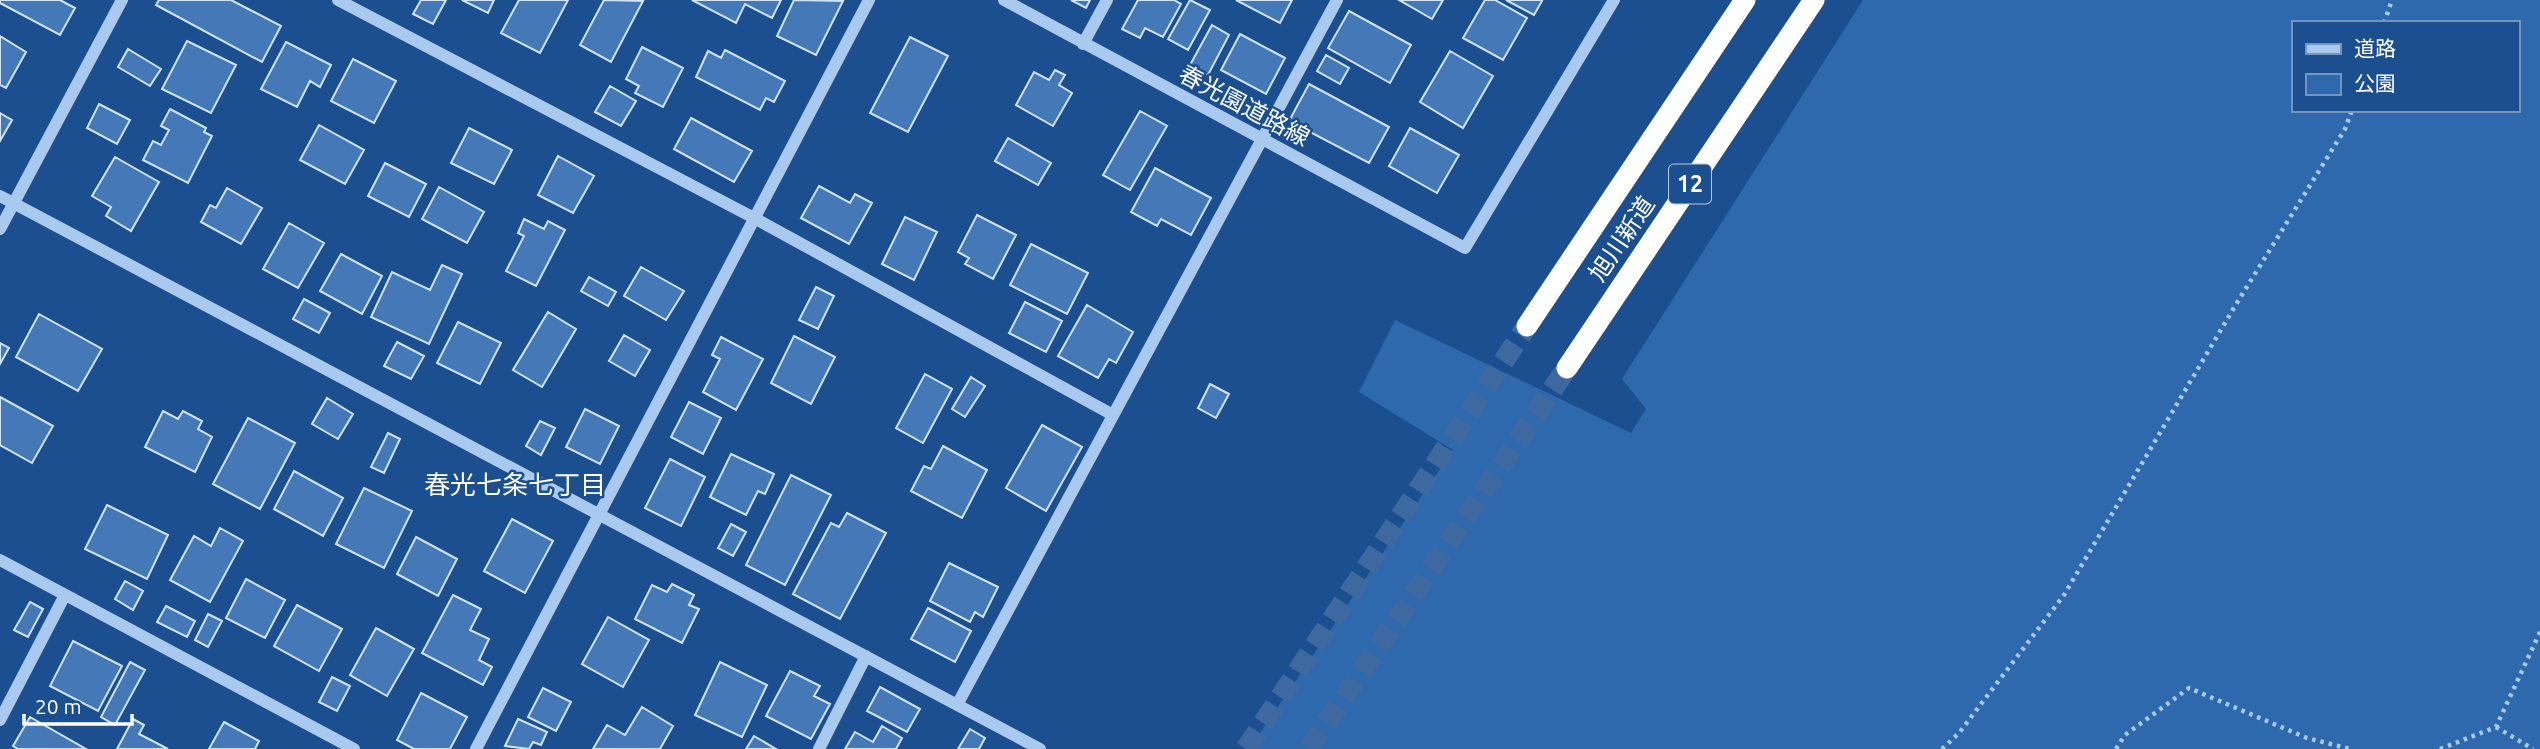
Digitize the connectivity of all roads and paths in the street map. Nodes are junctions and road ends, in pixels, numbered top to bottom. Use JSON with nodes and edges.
{"nodes":[{"id":1,"x":122,"y":0,"type":"edge"},
{"id":2,"x":338,"y":0,"type":"edge"},
{"id":3,"x":869,"y":0,"type":"edge"},
{"id":4,"x":1004,"y":0,"type":"edge"},
{"id":5,"x":1107,"y":0,"type":"edge"},
{"id":6,"x":1338,"y":0,"type":"edge"},
{"id":7,"x":1615,"y":0,"type":"edge"},
{"id":8,"x":1745,"y":0,"type":"edge"},
{"id":9,"x":1814,"y":0,"type":"edge"},
{"id":10,"x":2392,"y":0,"type":"edge"},
{"id":11,"x":2385,"y":21,"type":"edge"},
{"id":12,"x":1083,"y":44,"type":"junction"},
{"id":13,"x":2351,"y":112,"type":"edge"},
{"id":14,"x":1264,"y":140,"type":"junction"},
{"id":15,"x":0,"y":196,"type":"edge"},
{"id":16,"x":14,"y":203,"type":"junction"},
{"id":17,"x":756,"y":219,"type":"junction"},
{"id":18,"x":0,"y":229,"type":"edge"},
{"id":19,"x":1527,"y":326,"type":"tunnel mouth"},
{"id":20,"x":1567,"y":368,"type":"tunnel mouth"},
{"id":21,"x":1113,"y":415,"type":"junction"},
{"id":22,"x":600,"y":514,"type":"junction"},
{"id":23,"x":0,"y":560,"type":"edge"},
{"id":24,"x":65,"y":595,"type":"junction"},
{"id":25,"x":2540,"y":632,"type":"edge"},
{"id":26,"x":866,"y":656,"type":"junction"},
{"id":27,"x":957,"y":705,"type":"junction"},
{"id":28,"x":0,"y":720,"type":"edge"},
{"id":29,"x":2496,"y":727,"type":"junction"},
{"id":30,"x":354,"y":749,"type":"edge"},
{"id":31,"x":476,"y":749,"type":"edge"},
{"id":32,"x":819,"y":749,"type":"edge"},
{"id":33,"x":1040,"y":749,"type":"edge"},
{"id":34,"x":1942,"y":749,"type":"edge"},
{"id":35,"x":2116,"y":749,"type":"edge"},
{"id":36,"x":2350,"y":749,"type":"edge"},
{"id":37,"x":2440,"y":749,"type":"edge"},
{"id":38,"x":2533,"y":749,"type":"edge"}],
"edges":[{"from":1,"to":16,"type":"street"},
{"from":2,"to":17,"type":"street"},
{"from":3,"to":17,"type":"street"},
{"from":4,"to":12,"type":"street","name":"春光園道路線"},
{"from":5,"to":12,"type":"street"},
{"from":6,"to":14,"type":"street"},
{"from":7,"to":14,"type":"street","name":"春光園道路線"},
{"from":8,"to":19,"type":"highway","name":"旭川新道","number":"12"},
{"from":9,"to":20,"type":"highway","name":"旭川新道","number":"12"},
{"from":10,"to":11,"type":"path"},
{"from":12,"to":14,"type":"street","name":"春光園道路線"},
{"from":13,"to":34,"type":"path"},
{"from":14,"to":21,"type":"street"},
{"from":15,"to":16,"type":"street"},
{"from":16,"to":18,"type":"street"},
{"from":16,"to":22,"type":"street"},
{"from":17,"to":21,"type":"street"},
{"from":17,"to":22,"type":"street"},
{"from":21,"to":27,"type":"street"},
{"from":22,"to":26,"type":"street"},
{"from":22,"to":31,"type":"street"},
{"from":23,"to":24,"type":"street"},
{"from":24,"to":28,"type":"street"},
{"from":24,"to":30,"type":"street"},
{"from":25,"to":29,"type":"path"},
{"from":26,"to":27,"type":"street"},
{"from":26,"to":32,"type":"street"},
{"from":27,"to":33,"type":"street"},
{"from":29,"to":37,"type":"path"},
{"from":29,"to":38,"type":"path"},
{"from":35,"to":36,"type":"path"}]}
